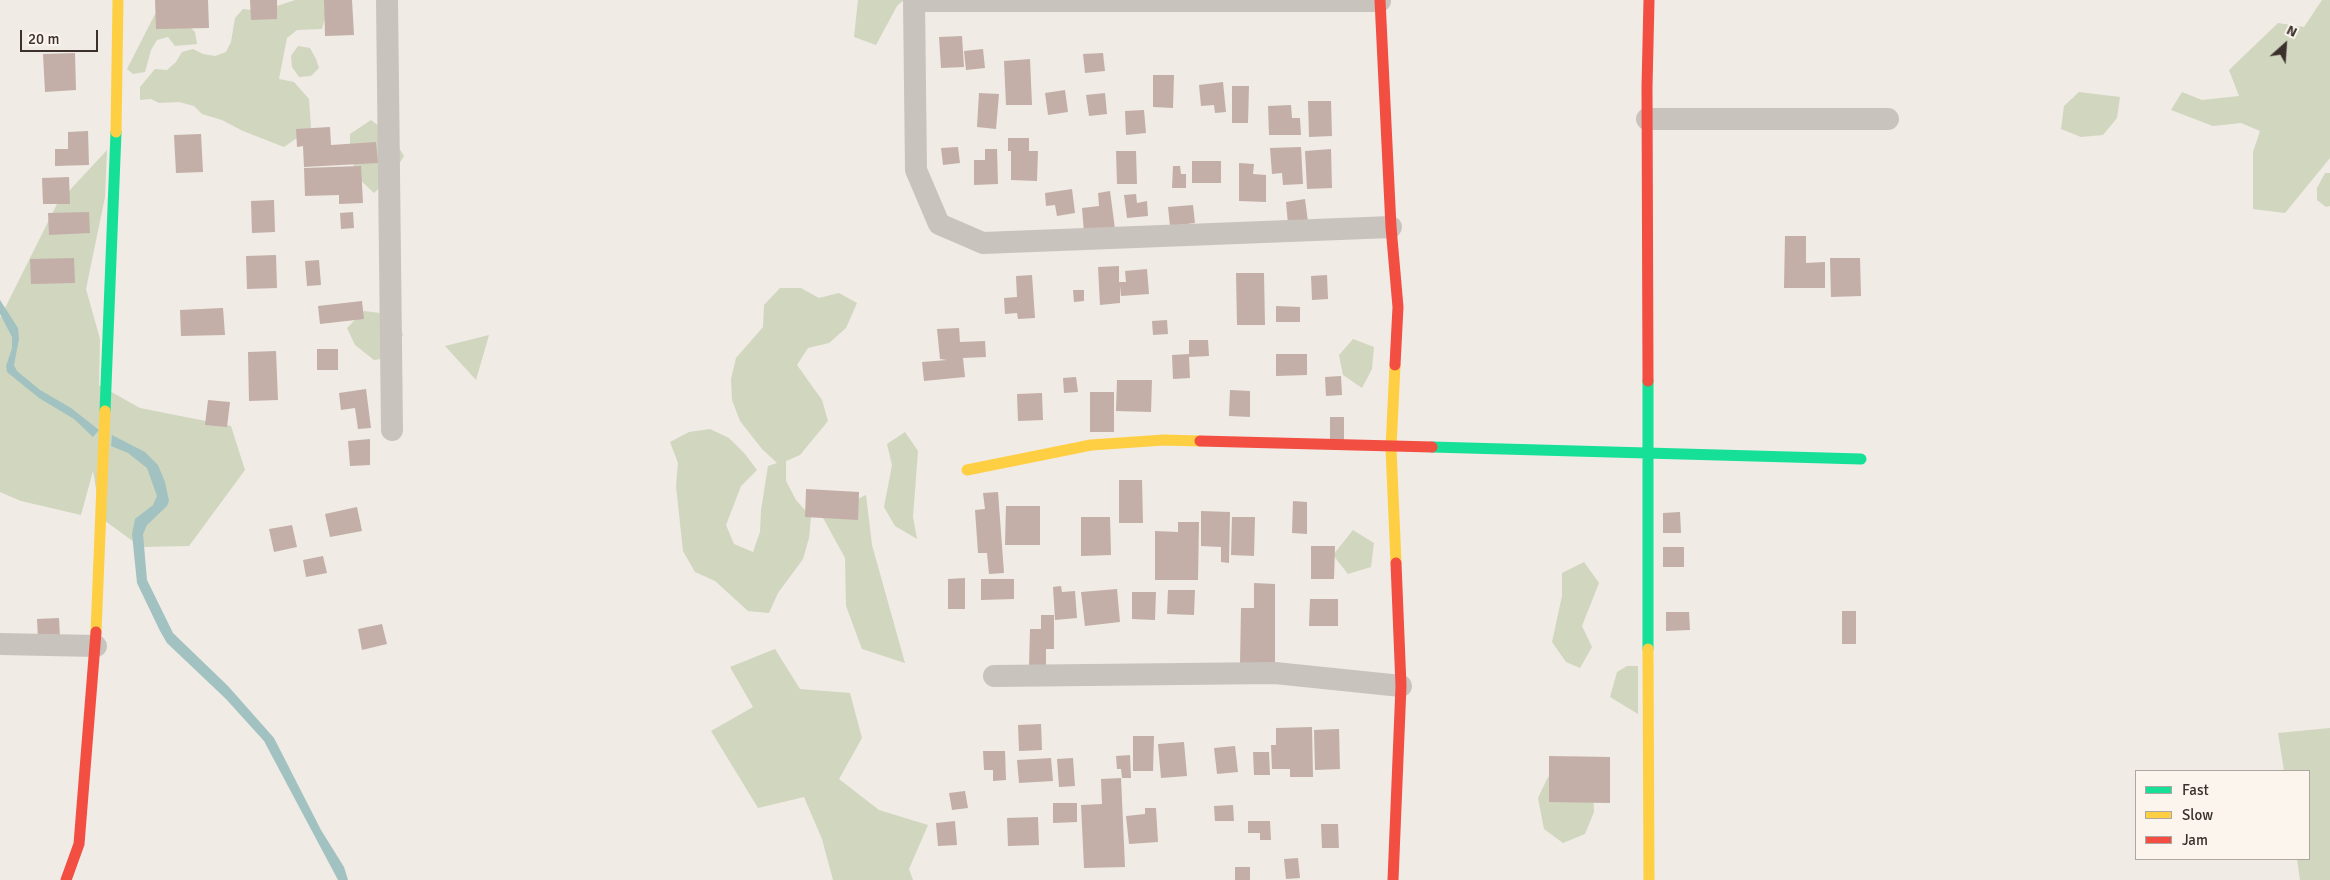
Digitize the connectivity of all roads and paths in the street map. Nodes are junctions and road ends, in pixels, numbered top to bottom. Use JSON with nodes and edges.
{"nodes":[{"id":1,"x":118,"y":0,"type":"edge"},
{"id":2,"x":387,"y":0,"type":"edge"},
{"id":3,"x":1649,"y":0,"type":"edge"},
{"id":4,"x":914,"y":1,"type":"edge"},
{"id":5,"x":1380,"y":1,"type":"edge"},
{"id":6,"x":1647,"y":119,"type":"junction"},
{"id":7,"x":1888,"y":120,"type":"dead end"},
{"id":8,"x":1392,"y":227,"type":"junction"},
{"id":9,"x":392,"y":430,"type":"dead end"},
{"id":10,"x":1390,"y":448,"type":"junction"},
{"id":11,"x":1648,"y":453,"type":"junction"},
{"id":12,"x":1862,"y":459,"type":"dead end"},
{"id":13,"x":967,"y":470,"type":"dead end"},
{"id":14,"x":0,"y":644,"type":"edge"},
{"id":15,"x":96,"y":646,"type":"junction"},
{"id":16,"x":994,"y":676,"type":"dead end"},
{"id":17,"x":1402,"y":686,"type":"junction"},
{"id":18,"x":66,"y":880,"type":"edge"},
{"id":19,"x":1393,"y":880,"type":"edge"},
{"id":20,"x":1649,"y":880,"type":"edge"}],
"edges":[{"from":1,"to":15,"type":"street"},
{"from":2,"to":9,"type":"street"},
{"from":3,"to":6,"type":"street"},
{"from":4,"to":5,"type":"street"},
{"from":4,"to":8,"type":"street"},
{"from":5,"to":8,"type":"street"},
{"from":6,"to":7,"type":"street"},
{"from":6,"to":11,"type":"street"},
{"from":8,"to":10,"type":"street"},
{"from":10,"to":11,"type":"street"},
{"from":10,"to":13,"type":"street"},
{"from":10,"to":17,"type":"street"},
{"from":11,"to":12,"type":"street"},
{"from":11,"to":20,"type":"street"},
{"from":14,"to":15,"type":"street"},
{"from":15,"to":18,"type":"street"},
{"from":16,"to":17,"type":"street"},
{"from":17,"to":19,"type":"street"}]}
